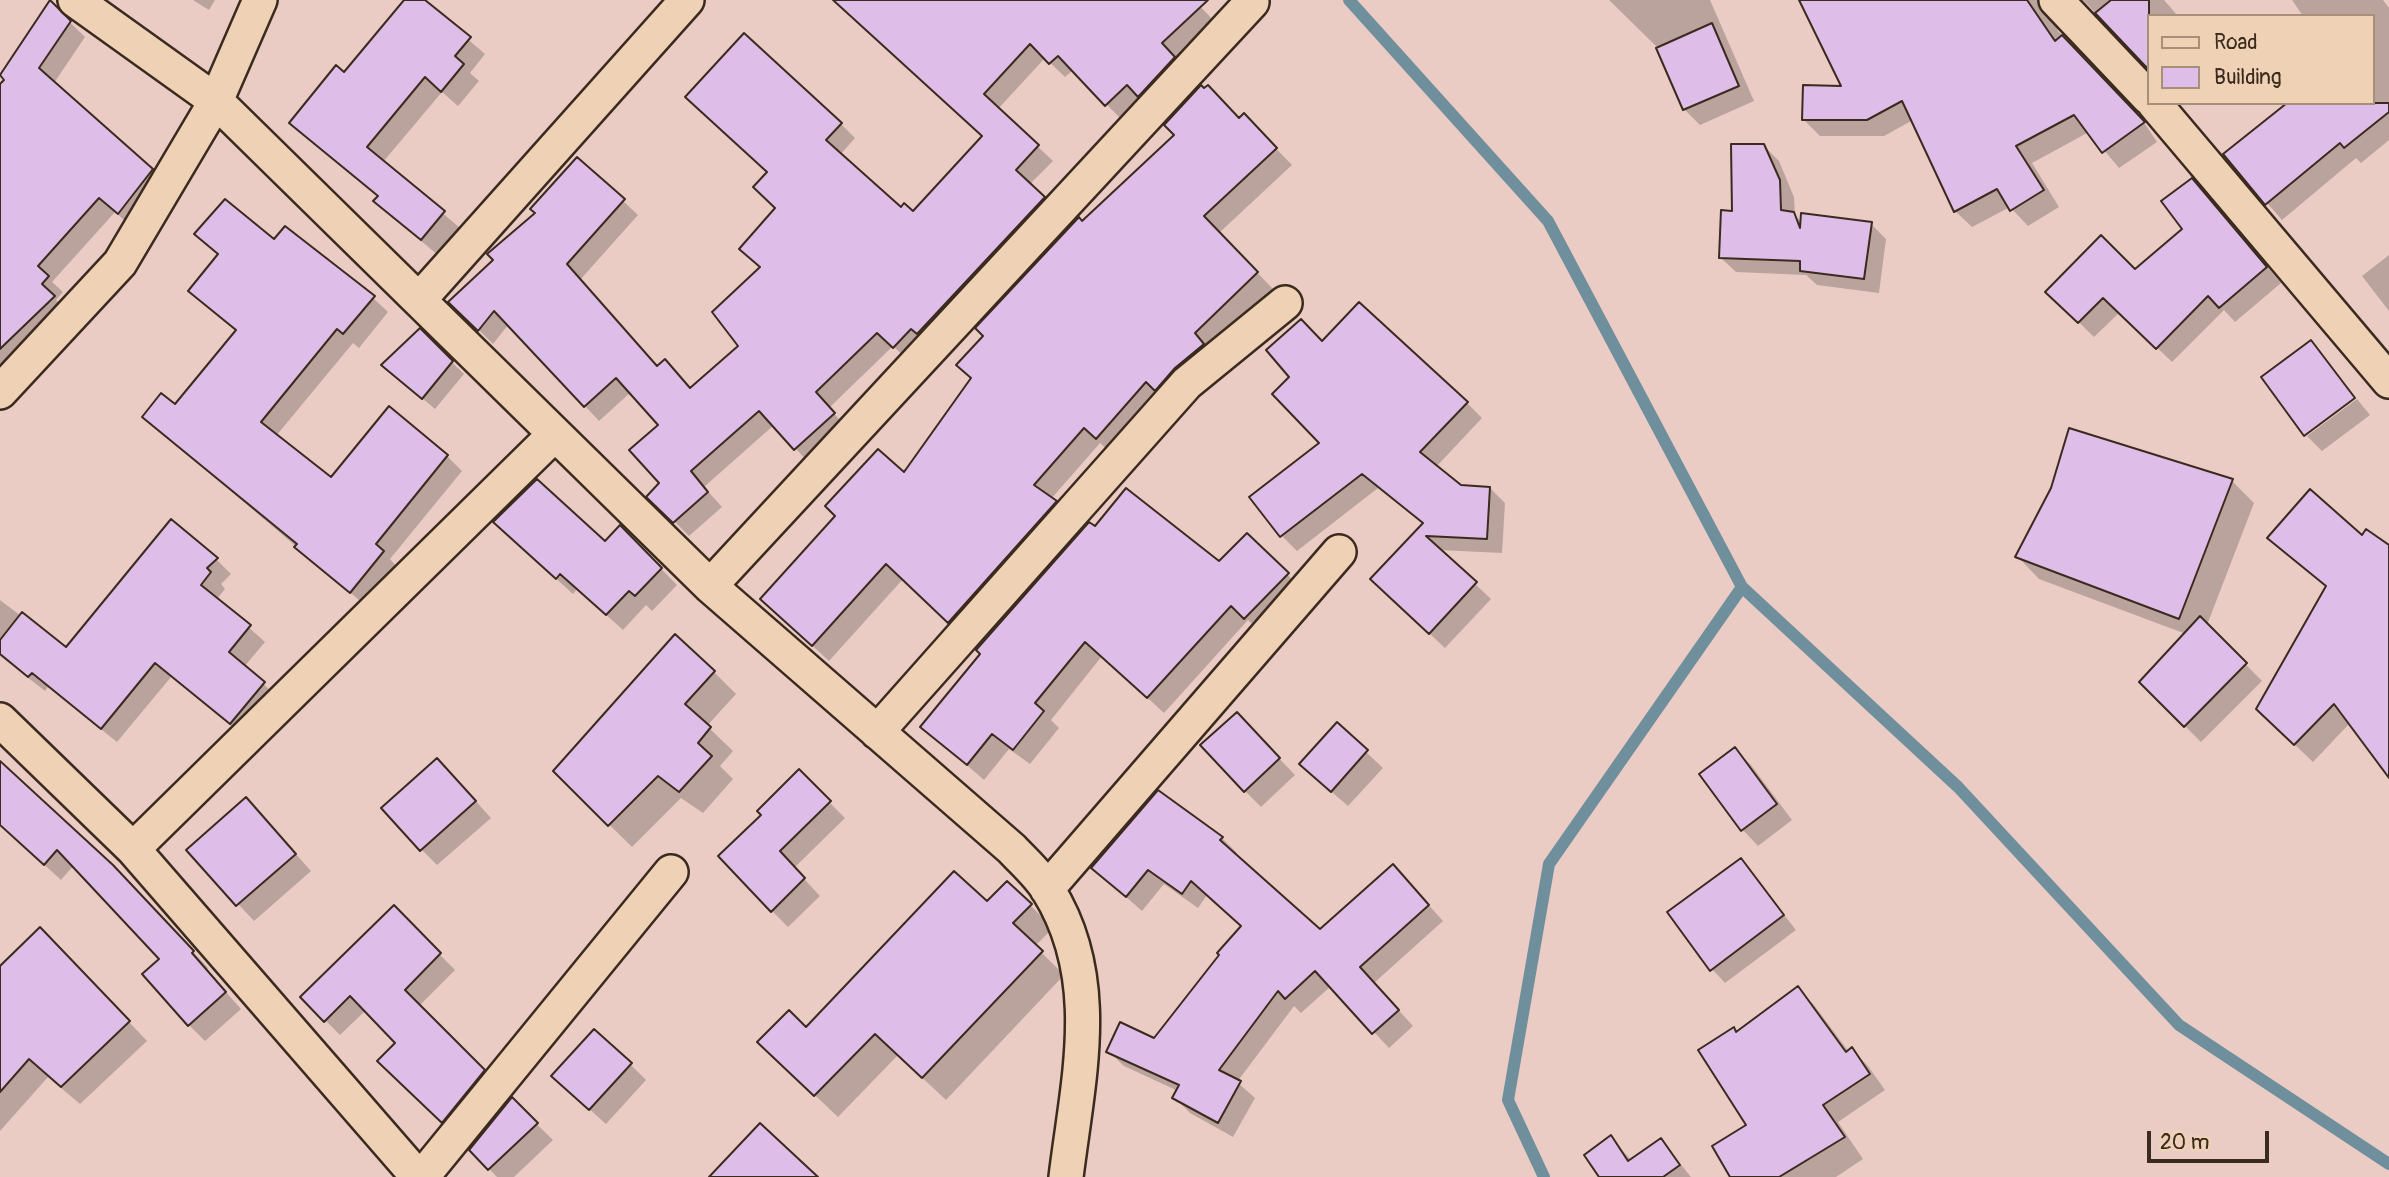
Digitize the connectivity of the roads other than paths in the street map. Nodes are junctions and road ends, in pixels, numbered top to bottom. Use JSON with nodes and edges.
{"nodes":[{"id":1,"x":75,"y":0,"type":"edge"},
{"id":2,"x":260,"y":0,"type":"edge"},
{"id":3,"x":687,"y":0,"type":"edge"},
{"id":4,"x":2056,"y":0,"type":"edge"},
{"id":5,"x":1252,"y":2,"type":"dead end"},
{"id":6,"x":2148,"y":97,"type":"edge"},
{"id":7,"x":216,"y":101,"type":"junction"},
{"id":8,"x":2156,"y":105,"type":"edge"},
{"id":9,"x":419,"y":300,"type":"junction"},
{"id":10,"x":1285,"y":303,"type":"dead end"},
{"id":11,"x":2389,"y":381,"type":"edge"},
{"id":12,"x":0,"y":392,"type":"edge"},
{"id":13,"x":555,"y":434,"type":"junction"},
{"id":14,"x":1339,"y":552,"type":"dead end"},
{"id":15,"x":710,"y":586,"type":"junction"},
{"id":16,"x":0,"y":720,"type":"edge"},
{"id":17,"x":877,"y":732,"type":"junction"},
{"id":18,"x":133,"y":849,"type":"junction"},
{"id":19,"x":671,"y":872,"type":"dead end"},
{"id":20,"x":1047,"y":889,"type":"junction"},
{"id":21,"x":420,"y":1177,"type":"edge"},
{"id":22,"x":1066,"y":1177,"type":"edge"}],
"edges":[{"from":1,"to":7,"type":"street"},
{"from":2,"to":7,"type":"street"},
{"from":3,"to":9,"type":"street"},
{"from":4,"to":6,"type":"street"},
{"from":5,"to":15,"type":"street"},
{"from":7,"to":9,"type":"street"},
{"from":7,"to":12,"type":"street"},
{"from":8,"to":11,"type":"street"},
{"from":9,"to":13,"type":"street"},
{"from":10,"to":17,"type":"street"},
{"from":13,"to":15,"type":"street"},
{"from":13,"to":18,"type":"street"},
{"from":14,"to":20,"type":"street"},
{"from":15,"to":17,"type":"street"},
{"from":16,"to":18,"type":"street"},
{"from":17,"to":20,"type":"street"},
{"from":18,"to":21,"type":"street"},
{"from":19,"to":21,"type":"street"},
{"from":20,"to":22,"type":"street"}]}
